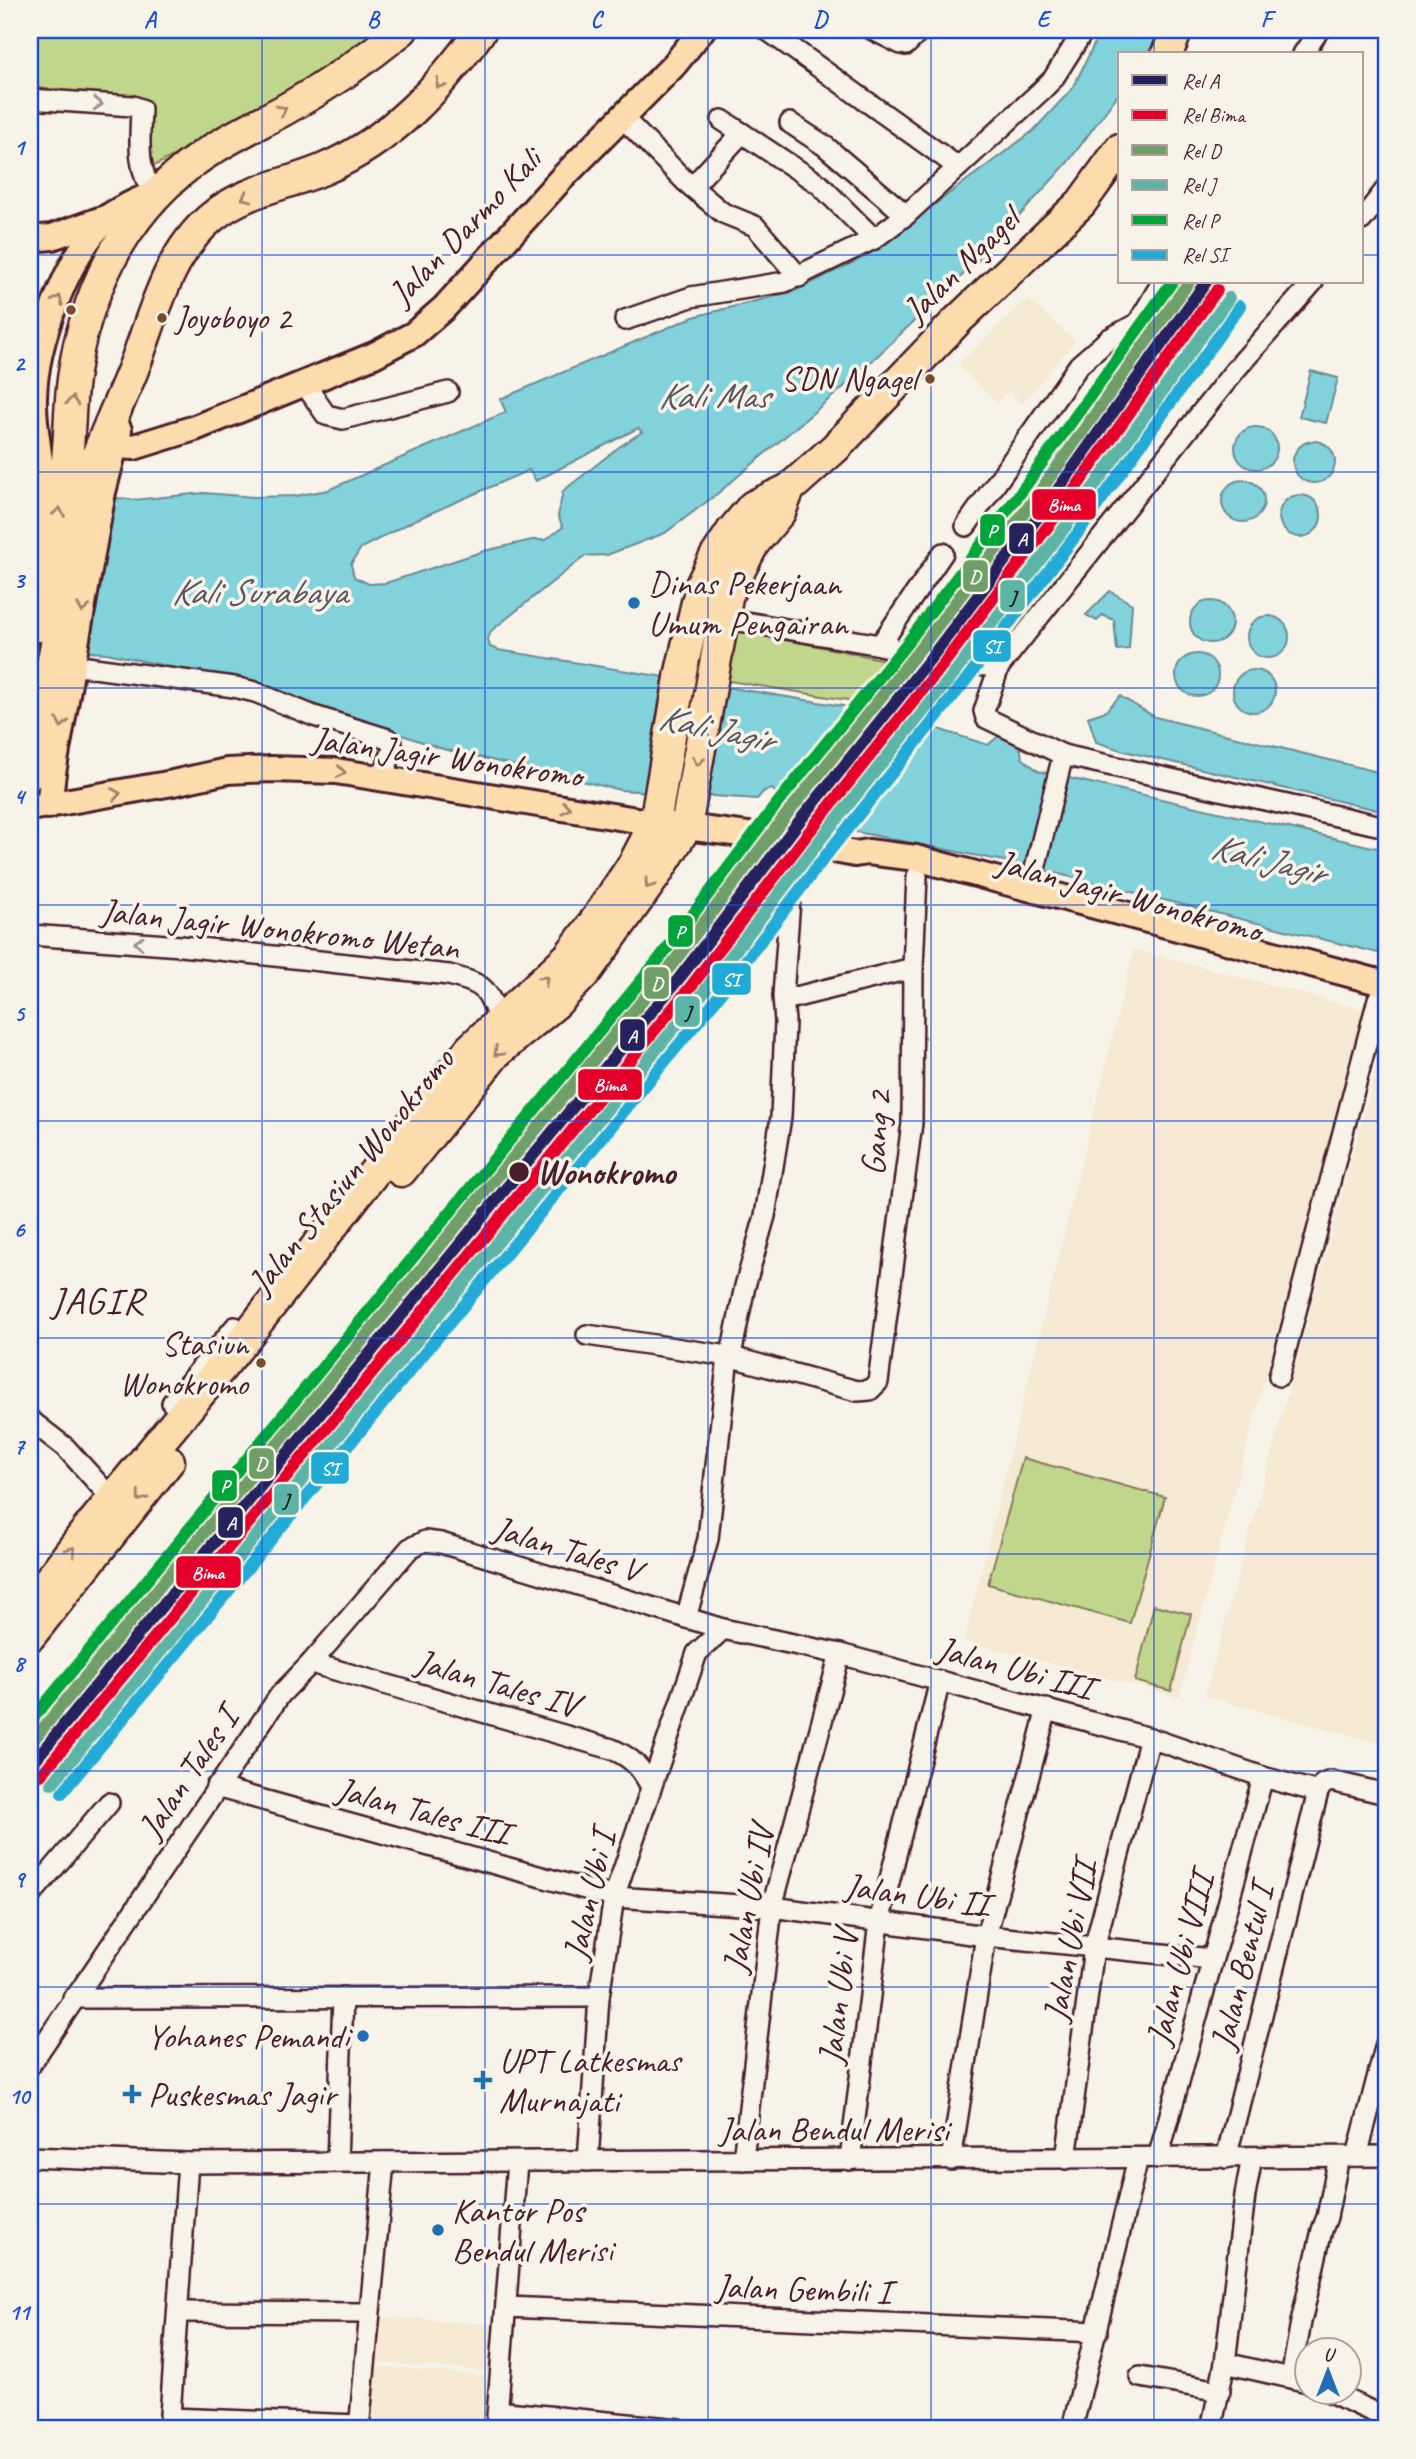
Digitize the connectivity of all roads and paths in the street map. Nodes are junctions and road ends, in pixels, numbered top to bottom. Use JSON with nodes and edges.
{"nodes":[{"id":1,"x":402,"y":30,"type":"edge"},
{"id":2,"x":481,"y":30,"type":"edge"},
{"id":3,"x":702,"y":30,"type":"edge"},
{"id":4,"x":767,"y":30,"type":"edge"},
{"id":5,"x":873,"y":30,"type":"edge"},
{"id":6,"x":921,"y":30,"type":"edge"},
{"id":7,"x":1084,"y":30,"type":"edge"},
{"id":8,"x":1177,"y":30,"type":"edge"},
{"id":9,"x":1319,"y":30,"type":"edge"},
{"id":10,"x":1168,"y":52,"type":"edge"},
{"id":11,"x":1304,"y":52,"type":"edge"},
{"id":12,"x":30,"y":99,"type":"edge"},
{"id":13,"x":623,"y":118,"type":"junction"},
{"id":14,"x":722,"y":120,"type":"dead end"},
{"id":15,"x":790,"y":123,"type":"dead end"},
{"id":16,"x":742,"y":133,"type":"junction"},
{"id":17,"x":1118,"y":152,"type":"edge"},
{"id":18,"x":958,"y":167,"type":"junction"},
{"id":19,"x":692,"y":187,"type":"junction"},
{"id":20,"x":1386,"y":189,"type":"edge"},
{"id":21,"x":158,"y":190,"type":"junction"},
{"id":22,"x":905,"y":215,"type":"junction"},
{"id":23,"x":109,"y":217,"type":"junction"},
{"id":24,"x":1364,"y":217,"type":"edge"},
{"id":25,"x":30,"y":239,"type":"edge"},
{"id":26,"x":874,"y":239,"type":"junction"},
{"id":27,"x":799,"y":277,"type":"junction"},
{"id":28,"x":1161,"y":284,"type":"edge"},
{"id":29,"x":1311,"y":284,"type":"edge"},
{"id":30,"x":625,"y":320,"type":"dead end"},
{"id":31,"x":132,"y":372,"type":"junction"},
{"id":32,"x":304,"y":383,"type":"junction"},
{"id":33,"x":448,"y":392,"type":"dead end"},
{"id":34,"x":115,"y":446,"type":"junction"},
{"id":35,"x":62,"y":473,"type":"edge"},
{"id":36,"x":789,"y":489,"type":"junction"},
{"id":37,"x":966,"y":526,"type":"dead end"},
{"id":38,"x":943,"y":553,"type":"dead end"},
{"id":39,"x":30,"y":568,"type":"edge"},
{"id":40,"x":722,"y":618,"type":"junction"},
{"id":41,"x":880,"y":645,"type":"junction"},
{"id":42,"x":53,"y":661,"type":"edge"},
{"id":43,"x":999,"y":667,"type":"junction"},
{"id":44,"x":1062,"y":761,"type":"junction"},
{"id":45,"x":30,"y":774,"type":"edge"},
{"id":46,"x":382,"y":778,"type":"junction"},
{"id":47,"x":39,"y":807,"type":"edge"},
{"id":48,"x":657,"y":809,"type":"junction"},
{"id":49,"x":686,"y":827,"type":"junction"},
{"id":50,"x":1386,"y":827,"type":"edge"},
{"id":51,"x":794,"y":844,"type":"junction"},
{"id":52,"x":855,"y":853,"type":"junction"},
{"id":53,"x":917,"y":876,"type":"junction"},
{"id":54,"x":1033,"y":879,"type":"junction"},
{"id":55,"x":1137,"y":926,"type":"junction"},
{"id":56,"x":30,"y":935,"type":"edge"},
{"id":57,"x":913,"y":968,"type":"junction"},
{"id":58,"x":1383,"y":995,"type":"edge"},
{"id":59,"x":784,"y":1000,"type":"junction"},
{"id":60,"x":499,"y":1022,"type":"junction"},
{"id":61,"x":235,"y":1327,"type":"dead end"},
{"id":62,"x":587,"y":1335,"type":"dead end"},
{"id":63,"x":728,"y":1356,"type":"junction"},
{"id":64,"x":219,"y":1358,"type":"junction"},
{"id":65,"x":1279,"y":1376,"type":"dead end"},
{"id":66,"x":30,"y":1420,"type":"edge"},
{"id":67,"x":113,"y":1499,"type":"junction"},
{"id":68,"x":425,"y":1541,"type":"joint"},
{"id":69,"x":30,"y":1605,"type":"edge"},
{"id":70,"x":689,"y":1613,"type":"junction"},
{"id":71,"x":723,"y":1629,"type":"junction"},
{"id":72,"x":30,"y":1636,"type":"edge"},
{"id":73,"x":697,"y":1653,"type":"junction"},
{"id":74,"x":840,"y":1654,"type":"junction"},
{"id":75,"x":311,"y":1663,"type":"junction"},
{"id":76,"x":940,"y":1681,"type":"junction"},
{"id":77,"x":1047,"y":1709,"type":"junction"},
{"id":78,"x":1150,"y":1738,"type":"junction"},
{"id":79,"x":1264,"y":1777,"type":"junction"},
{"id":80,"x":216,"y":1787,"type":"junction"},
{"id":81,"x":651,"y":1787,"type":"junction"},
{"id":82,"x":1318,"y":1792,"type":"junction"},
{"id":83,"x":1386,"y":1794,"type":"edge"},
{"id":84,"x":109,"y":1803,"type":"dead end"},
{"id":85,"x":30,"y":1896,"type":"edge"},
{"id":86,"x":614,"y":1897,"type":"junction"},
{"id":87,"x":772,"y":1907,"type":"junction"},
{"id":88,"x":879,"y":1922,"type":"junction"},
{"id":89,"x":986,"y":1936,"type":"junction"},
{"id":90,"x":1094,"y":1948,"type":"junction"},
{"id":91,"x":1212,"y":1959,"type":"junction"},
{"id":92,"x":343,"y":1997,"type":"junction"},
{"id":93,"x":599,"y":1997,"type":"junction"},
{"id":94,"x":74,"y":1998,"type":"junction"},
{"id":95,"x":1386,"y":2044,"type":"edge"},
{"id":96,"x":30,"y":2065,"type":"edge"},
{"id":97,"x":30,"y":2157,"type":"edge"},
{"id":98,"x":1252,"y":2157,"type":"junction"},
{"id":99,"x":1348,"y":2157,"type":"junction"},
{"id":100,"x":1386,"y":2157,"type":"edge"},
{"id":101,"x":1138,"y":2158,"type":"junction"},
{"id":102,"x":1158,"y":2158,"type":"junction"},
{"id":103,"x":1226,"y":2158,"type":"junction"},
{"id":104,"x":1066,"y":2159,"type":"junction"},
{"id":105,"x":850,"y":2160,"type":"junction"},
{"id":106,"x":951,"y":2160,"type":"junction"},
{"id":107,"x":517,"y":2161,"type":"junction"},
{"id":108,"x":588,"y":2161,"type":"junction"},
{"id":109,"x":743,"y":2161,"type":"junction"},
{"id":110,"x":337,"y":2162,"type":"junction"},
{"id":111,"x":384,"y":2162,"type":"junction"},
{"id":112,"x":188,"y":2163,"type":"junction"},
{"id":113,"x":507,"y":2307,"type":"junction"},
{"id":114,"x":178,"y":2312,"type":"junction"},
{"id":115,"x":369,"y":2313,"type":"junction"},
{"id":116,"x":1097,"y":2332,"type":"junction"},
{"id":117,"x":1301,"y":2336,"type":"edge"},
{"id":118,"x":1225,"y":2363,"type":"junction"},
{"id":119,"x":1140,"y":2377,"type":"dead end"},
{"id":120,"x":1294,"y":2379,"type":"edge"},
{"id":121,"x":1220,"y":2391,"type":"junction"},
{"id":122,"x":1360,"y":2406,"type":"edge"},
{"id":123,"x":1386,"y":2418,"type":"edge"},
{"id":124,"x":497,"y":2420,"type":"edge"},
{"id":125,"x":170,"y":2424,"type":"edge"},
{"id":126,"x":359,"y":2427,"type":"edge"},
{"id":127,"x":679,"y":2429,"type":"edge"},
{"id":128,"x":1073,"y":2429,"type":"edge"},
{"id":129,"x":1211,"y":2429,"type":"edge"}],
"edges":[{"from":21,"to":1,"type":"highway","one_way":true},
{"from":2,"to":31,"type":"highway","one_way":true},
{"from":3,"to":13,"type":"main road","name":"Jalan Darmo Kali"},
{"from":4,"to":18,"type":"street"},
{"from":5,"to":6,"type":"street"},
{"from":7,"to":18,"type":"street"},
{"from":8,"to":10,"type":"highway"},
{"from":9,"to":11,"type":"street"},
{"from":12,"to":21,"type":"street","one_way":true},
{"from":13,"to":19,"type":"street"},
{"from":13,"to":32,"type":"main road","name":"Jalan Darmo Kali"},
{"from":14,"to":16,"type":"street"},
{"from":15,"to":22,"type":"street"},
{"from":16,"to":19,"type":"street"},
{"from":16,"to":26,"type":"street"},
{"from":17,"to":36,"type":"highway","name":"Jalan Ngagel"},
{"from":18,"to":22,"type":"street"},
{"from":19,"to":27,"type":"street"},
{"from":20,"to":24,"type":"street"},
{"from":21,"to":23,"type":"main road"},
{"from":35,"to":21,"type":"highway","one_way":true},
{"from":22,"to":26,"type":"street"},
{"from":23,"to":25,"type":"main road"},
{"from":35,"to":23,"type":"main road","one_way":true},
{"from":26,"to":27,"type":"street"},
{"from":27,"to":30,"type":"street"},
{"from":28,"to":37,"type":"street"},
{"from":29,"to":43,"type":"street"},
{"from":31,"to":34,"type":"main road"},
{"from":31,"to":35,"type":"highway"},
{"from":32,"to":33,"type":"street"},
{"from":32,"to":34,"type":"main road","name":"Jalan Darmo Kali"},
{"from":34,"to":35,"type":"main road"},
{"from":39,"to":35,"type":"main road","one_way":true},
{"from":35,"to":42,"type":"highway"},
{"from":36,"to":40,"type":"highway","name":"Jalan Ngagel"},
{"from":36,"to":48,"type":"highway","name":"Jalan Ngagel"},
{"from":38,"to":41,"type":"street"},
{"from":40,"to":41,"type":"street"},
{"from":40,"to":49,"type":"highway","name":"Jalan Ngagel","one_way":true},
{"from":41,"to":43,"type":"street"},
{"from":42,"to":45,"type":"highway"},
{"from":42,"to":46,"type":"street"},
{"from":42,"to":47,"type":"main road","one_way":true},
{"from":43,"to":44,"type":"street"},
{"from":44,"to":50,"type":"street"},
{"from":44,"to":54,"type":"street"},
{"from":47,"to":46,"type":"main road","name":"Jalan Jagir Wonokromo","one_way":true},
{"from":46,"to":48,"type":"main road","name":"Jalan Jagir Wonokromo","one_way":true},
{"from":48,"to":49,"type":"main road","name":"Jalan Jagir Wonokromo"},
{"from":60,"to":48,"type":"highway","name":"Jalan Stasiun Wonokromo","one_way":true},
{"from":49,"to":51,"type":"main road","name":"Jalan Jagir Wonokromo"},
{"from":49,"to":72,"type":"highway","name":"Jalan Stasiun Wonokromo","one_way":true},
{"from":51,"to":52,"type":"main road","name":"Jalan Jagir Wonokromo"},
{"from":51,"to":59,"type":"street"},
{"from":52,"to":53,"type":"main road","name":"Jalan Jagir Wonokromo"},
{"from":52,"to":54,"type":"main road","name":"Jalan Jagir Wonokromo"},
{"from":53,"to":55,"type":"main road","name":"Jalan Jagir Wonokromo"},
{"from":53,"to":57,"type":"street","name":"Gang 2"},
{"from":54,"to":55,"type":"main road","name":"Jalan Jagir Wonokromo"},
{"from":55,"to":58,"type":"main road","name":"Jalan Jagir Wonokromo"},
{"from":60,"to":56,"type":"street","name":"Jalan Jagir Wonokromo Wetan","one_way":true},
{"from":57,"to":59,"type":"street"},
{"from":57,"to":63,"type":"street","name":"Gang 2"},
{"from":58,"to":65,"type":"street"},
{"from":59,"to":63,"type":"street"},
{"from":60,"to":64,"type":"highway","name":"Jalan Stasiun Wonokromo"},
{"from":61,"to":64,"type":"street"},
{"from":62,"to":63,"type":"street"},
{"from":63,"to":70,"type":"street"},
{"from":64,"to":67,"type":"highway","name":"Jalan Stasiun Wonokromo"},
{"from":66,"to":67,"type":"street"},
{"from":69,"to":67,"type":"highway","name":"Jalan Stasiun Wonokromo","one_way":true},
{"from":68,"to":70,"type":"street","name":"Jalan Tales V"},
{"from":68,"to":75,"type":"street","name":"Jalan Tales I"},
{"from":70,"to":71,"type":"street","name":"Jalan Ubi III"},
{"from":70,"to":73,"type":"street","name":"Jalan Ubi I"},
{"from":71,"to":73,"type":"street","name":"Jalan Ubi I"},
{"from":71,"to":74,"type":"street","name":"Jalan Ubi III"},
{"from":73,"to":81,"type":"street","name":"Jalan Ubi I"},
{"from":74,"to":76,"type":"street","name":"Jalan Ubi III"},
{"from":74,"to":87,"type":"street","name":"Jalan Ubi IV"},
{"from":75,"to":80,"type":"street","name":"Jalan Tales I"},
{"from":75,"to":81,"type":"street","name":"Jalan Tales IV"},
{"from":76,"to":77,"type":"street","name":"Jalan Ubi III"},
{"from":76,"to":88,"type":"street","name":"Jalan Ubi V"},
{"from":77,"to":78,"type":"street","name":"Jalan Ubi III"},
{"from":77,"to":89,"type":"street"},
{"from":78,"to":79,"type":"street","name":"Jalan Ubi III"},
{"from":78,"to":90,"type":"street","name":"Jalan Ubi VII"},
{"from":79,"to":82,"type":"street","name":"Jalan Ubi III"},
{"from":79,"to":91,"type":"street","name":"Jalan Ubi VIII"},
{"from":80,"to":86,"type":"street","name":"Jalan Tales III"},
{"from":80,"to":94,"type":"street","name":"Jalan Tales I"},
{"from":81,"to":86,"type":"street","name":"Jalan Ubi I"},
{"from":82,"to":83,"type":"street"},
{"from":82,"to":103,"type":"street","name":"Jalan Bentul I"},
{"from":84,"to":85,"type":"street"},
{"from":86,"to":87,"type":"street","name":"Jalan Ubi II"},
{"from":86,"to":93,"type":"street","name":"Jalan Ubi I"},
{"from":87,"to":88,"type":"street","name":"Jalan Ubi II"},
{"from":87,"to":109,"type":"street","name":"Jalan Ubi IV"},
{"from":88,"to":89,"type":"street","name":"Jalan Ubi II"},
{"from":88,"to":105,"type":"street","name":"Jalan Ubi V"},
{"from":89,"to":90,"type":"street","name":"Jalan Ubi II"},
{"from":89,"to":106,"type":"street"},
{"from":90,"to":91,"type":"street","name":"Jalan Ubi II"},
{"from":90,"to":104,"type":"street","name":"Jalan Ubi VII"},
{"from":91,"to":102,"type":"street","name":"Jalan Ubi VIII"},
{"from":92,"to":93,"type":"street"},
{"from":92,"to":94,"type":"street"},
{"from":92,"to":110,"type":"street"},
{"from":93,"to":108,"type":"street","name":"Jalan Ubi I"},
{"from":94,"to":96,"type":"street","name":"Jalan Tales I"},
{"from":95,"to":99,"type":"street"},
{"from":97,"to":112,"type":"street","name":"Jalan Bendul Merisi"},
{"from":98,"to":99,"type":"street","name":"Jalan Bendul Merisi"},
{"from":98,"to":103,"type":"street","name":"Jalan Bendul Merisi"},
{"from":98,"to":118,"type":"street"},
{"from":99,"to":100,"type":"street","name":"Jalan Bendul Merisi"},
{"from":99,"to":117,"type":"street"},
{"from":101,"to":102,"type":"street","name":"Jalan Bendul Merisi"},
{"from":101,"to":104,"type":"street","name":"Jalan Bendul Merisi"},
{"from":101,"to":116,"type":"street"},
{"from":102,"to":103,"type":"street","name":"Jalan Bendul Merisi"},
{"from":104,"to":106,"type":"street","name":"Jalan Bendul Merisi"},
{"from":105,"to":106,"type":"street","name":"Jalan Bendul Merisi"},
{"from":105,"to":109,"type":"street","name":"Jalan Bendul Merisi"},
{"from":107,"to":108,"type":"street","name":"Jalan Bendul Merisi"},
{"from":107,"to":111,"type":"street","name":"Jalan Bendul Merisi"},
{"from":107,"to":113,"type":"street"},
{"from":108,"to":109,"type":"street","name":"Jalan Bendul Merisi"},
{"from":110,"to":111,"type":"street","name":"Jalan Bendul Merisi"},
{"from":110,"to":112,"type":"street","name":"Jalan Bendul Merisi"},
{"from":111,"to":115,"type":"street"},
{"from":112,"to":114,"type":"street"},
{"from":113,"to":116,"type":"street","name":"Jalan Gembili I"},
{"from":113,"to":124,"type":"street"},
{"from":114,"to":115,"type":"street"},
{"from":114,"to":125,"type":"street"},
{"from":115,"to":126,"type":"street"},
{"from":116,"to":128,"type":"street"},
{"from":118,"to":120,"type":"street"},
{"from":118,"to":121,"type":"street"},
{"from":119,"to":121,"type":"street"},
{"from":121,"to":129,"type":"street"},
{"from":122,"to":123,"type":"street"},
{"from":124,"to":127,"type":"street"},
{"from":125,"to":126,"type":"street"}]}
